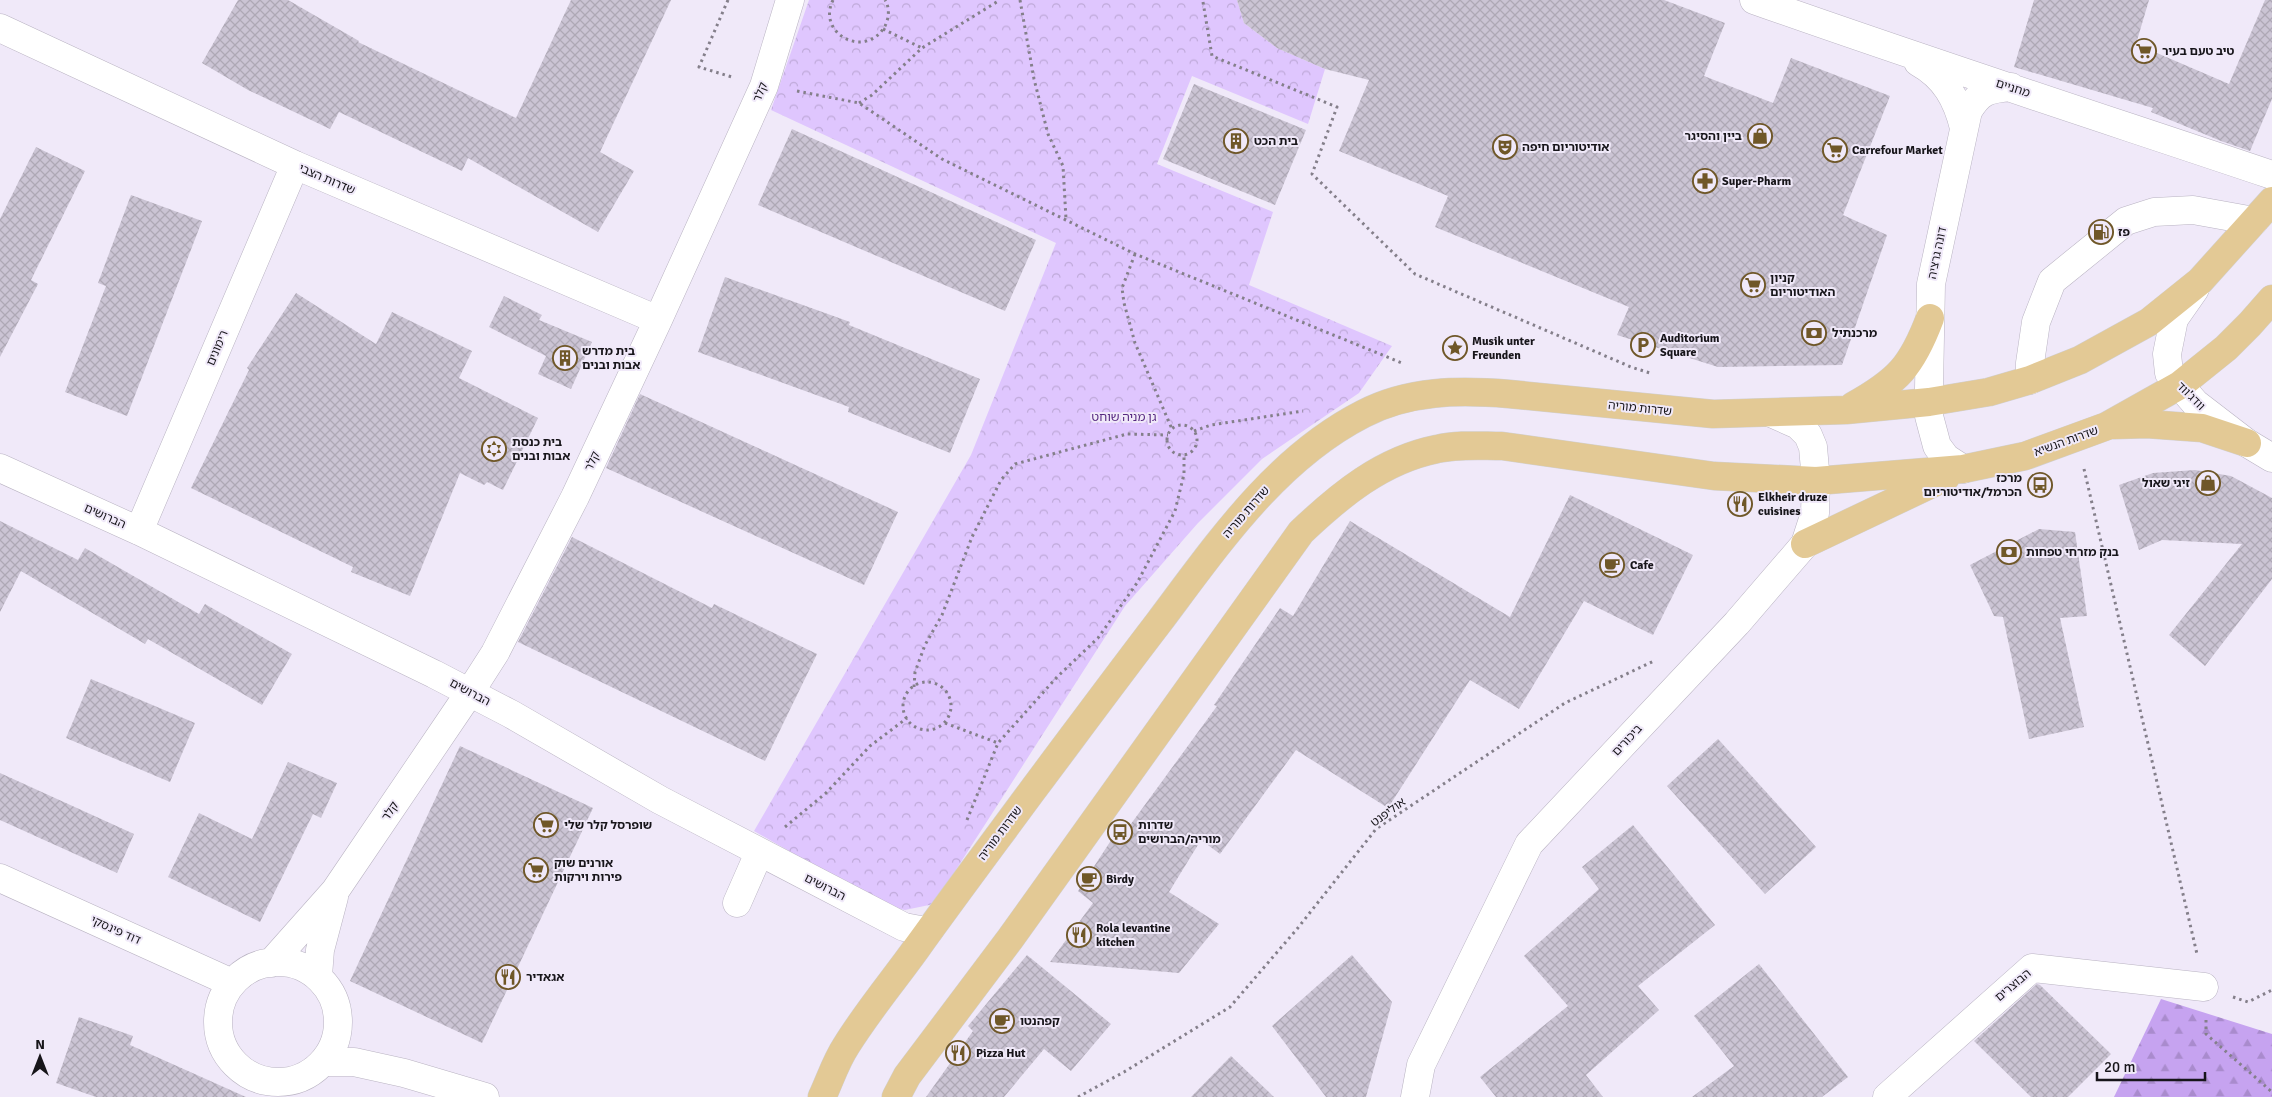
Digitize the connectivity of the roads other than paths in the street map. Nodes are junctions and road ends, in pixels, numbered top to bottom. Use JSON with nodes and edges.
{"nodes":[{"id":1,"x":790,"y":0,"type":"edge"},
{"id":2,"x":1754,"y":0,"type":"edge"},
{"id":3,"x":0,"y":28,"type":"edge"},
{"id":4,"x":1901,"y":52,"type":"junction"},
{"id":5,"x":2011,"y":87,"type":"junction"},
{"id":6,"x":1964,"y":128,"type":"junction"},
{"id":7,"x":295,"y":165,"type":"junction"},
{"id":8,"x":2272,"y":175,"type":"edge"},
{"id":9,"x":2263,"y":211,"type":"edge"},
{"id":10,"x":2200,"y":281,"type":"junction"},
{"id":11,"x":2272,"y":298,"type":"edge"},
{"id":12,"x":1930,"y":318,"type":"junction"},
{"id":13,"x":658,"y":320,"type":"junction"},
{"id":14,"x":2030,"y":380,"type":"junction"},
{"id":15,"x":2180,"y":385,"type":"junction"},
{"id":16,"x":1928,"y":402,"type":"junction"},
{"id":17,"x":1846,"y":410,"type":"junction"},
{"id":18,"x":1771,"y":413,"type":"junction"},
{"id":19,"x":2107,"y":426,"type":"junction"},
{"id":20,"x":2247,"y":443,"type":"junction"},
{"id":21,"x":2272,"y":458,"type":"edge"},
{"id":22,"x":0,"y":468,"type":"edge"},
{"id":23,"x":1963,"y":469,"type":"junction"},
{"id":24,"x":1816,"y":481,"type":"junction"},
{"id":25,"x":138,"y":531,"type":"junction"},
{"id":26,"x":1805,"y":544,"type":"junction"},
{"id":27,"x":470,"y":692,"type":"junction"},
{"id":28,"x":756,"y":851,"type":"junction"},
{"id":29,"x":0,"y":878,"type":"edge"},
{"id":30,"x":336,"y":891,"type":"junction"},
{"id":31,"x":736,"y":903,"type":"dead end"},
{"id":32,"x":930,"y":929,"type":"junction"},
{"id":33,"x":271,"y":963,"type":"junction"},
{"id":34,"x":318,"y":976,"type":"junction"},
{"id":35,"x":232,"y":983,"type":"junction"},
{"id":36,"x":2204,"y":987,"type":"road end"},
{"id":37,"x":323,"y":1062,"type":"junction"},
{"id":38,"x":242,"y":1068,"type":"junction"},
{"id":39,"x":291,"y":1088,"type":"edge"},
{"id":40,"x":253,"y":1097,"type":"edge"},
{"id":41,"x":486,"y":1097,"type":"edge"},
{"id":42,"x":822,"y":1097,"type":"edge"},
{"id":43,"x":896,"y":1097,"type":"edge"},
{"id":44,"x":1415,"y":1097,"type":"edge"},
{"id":45,"x":1887,"y":1097,"type":"edge"}],
"edges":[{"from":1,"to":13,"type":"street","name":"קלר"},
{"from":2,"to":4,"type":"street","name":"מחניים"},
{"from":3,"to":7,"type":"street","name":"שדרות הצבי"},
{"from":4,"to":5,"type":"street","name":"מחניים"},
{"from":4,"to":6,"type":"street","name":"דונה גרציה"},
{"from":5,"to":6,"type":"street"},
{"from":5,"to":8,"type":"street","name":"מחניים"},
{"from":6,"to":12,"type":"street","name":"דונה גרציה"},
{"from":7,"to":13,"type":"street","name":"שדרות הצבי"},
{"from":7,"to":25,"type":"street","name":"רימונים"},
{"from":9,"to":10,"type":"main road"},
{"from":9,"to":14,"type":"street"},
{"from":10,"to":14,"type":"main road"},
{"from":10,"to":15,"type":"street","name":"וודג'ווד"},
{"from":11,"to":15,"type":"main road","name":"שדרות הנשיא"},
{"from":12,"to":16,"type":"street","name":"דונה גרציה"},
{"from":12,"to":17,"type":"main road"},
{"from":13,"to":27,"type":"street","name":"קלר"},
{"from":14,"to":16,"type":"main road"},
{"from":15,"to":19,"type":"main road","name":"שדרות הנשיא"},
{"from":15,"to":20,"type":"street","name":"וודג'ווד"},
{"from":16,"to":17,"type":"main road","name":"שדרות מוריה"},
{"from":16,"to":23,"type":"street","name":"דונה גרציה"},
{"from":17,"to":18,"type":"main road","name":"שדרות מוריה"},
{"from":18,"to":24,"type":"street","name":"ביכורים"},
{"from":18,"to":32,"type":"main road","name":"שדרות מוריה"},
{"from":19,"to":20,"type":"main road"},
{"from":19,"to":23,"type":"main road","name":"שדרות הנשיא"},
{"from":20,"to":21,"type":"street","name":"וודג'ווד"},
{"from":22,"to":25,"type":"street","name":"הברושים"},
{"from":23,"to":24,"type":"main road","name":"שדרות הנשיא"},
{"from":23,"to":26,"type":"main road"},
{"from":24,"to":26,"type":"street","name":"ביכורים"},
{"from":24,"to":43,"type":"main road"},
{"from":25,"to":27,"type":"street","name":"הברושים"},
{"from":26,"to":44,"type":"street","name":"ביכורים"},
{"from":27,"to":28,"type":"street","name":"הברושים"},
{"from":27,"to":30,"type":"street","name":"קלר"},
{"from":28,"to":31,"type":"street"},
{"from":28,"to":32,"type":"street","name":"הברושים"},
{"from":29,"to":35,"type":"street","name":"דוד פינסקי"},
{"from":30,"to":33,"type":"street","name":"קלר"},
{"from":30,"to":34,"type":"street","name":"קלר"},
{"from":32,"to":42,"type":"main road","name":"שדרות מוריה"},
{"from":33,"to":34,"type":"street"},
{"from":33,"to":35,"type":"street"},
{"from":34,"to":37,"type":"street"},
{"from":35,"to":38,"type":"street"},
{"from":36,"to":45,"type":"street","name":"הבוצרים"},
{"from":37,"to":39,"type":"street"},
{"from":37,"to":41,"type":"street"},
{"from":38,"to":39,"type":"street"},
{"from":38,"to":40,"type":"street"}]}
